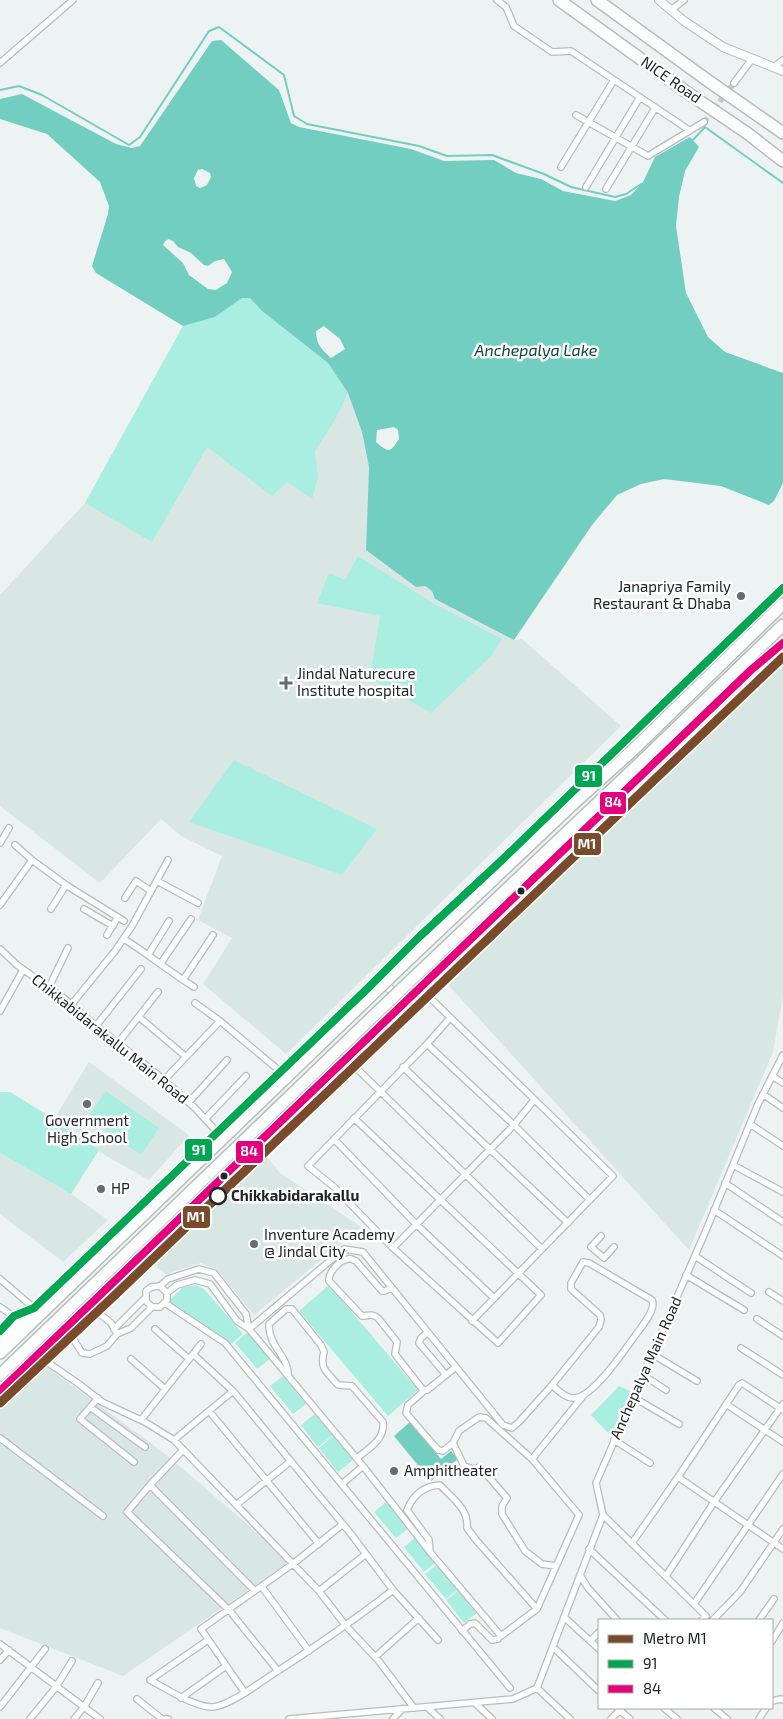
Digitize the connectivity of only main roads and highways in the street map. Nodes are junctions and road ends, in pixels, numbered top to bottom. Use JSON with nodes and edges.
{"nodes":[{"id":1,"x":559,"y":0,"type":"edge"},
{"id":2,"x":597,"y":0,"type":"edge"},
{"id":3,"x":783,"y":133,"type":"edge"},
{"id":4,"x":783,"y":161,"type":"edge"},
{"id":5,"x":783,"y":604,"type":"edge"},
{"id":6,"x":783,"y":625,"type":"edge"},
{"id":7,"x":783,"y":633,"type":"edge"},
{"id":8,"x":748,"y":660,"type":"junction"},
{"id":9,"x":34,"y":1308,"type":"road end"},
{"id":10,"x":0,"y":1340,"type":"edge"},
{"id":11,"x":0,"y":1353,"type":"edge"},
{"id":12,"x":0,"y":1375,"type":"edge"}],
"edges":[{"from":1,"to":4,"type":"highway","name":"NICE Road"},
{"from":2,"to":3,"type":"highway","name":"NICE Road"},
{"from":5,"to":11,"type":"highway","bridge":true},
{"from":6,"to":8,"type":"highway"},
{"from":7,"to":8,"type":"highway"},
{"from":8,"to":12,"type":"highway","bridge":true},
{"from":9,"to":10,"type":"highway"}]}
